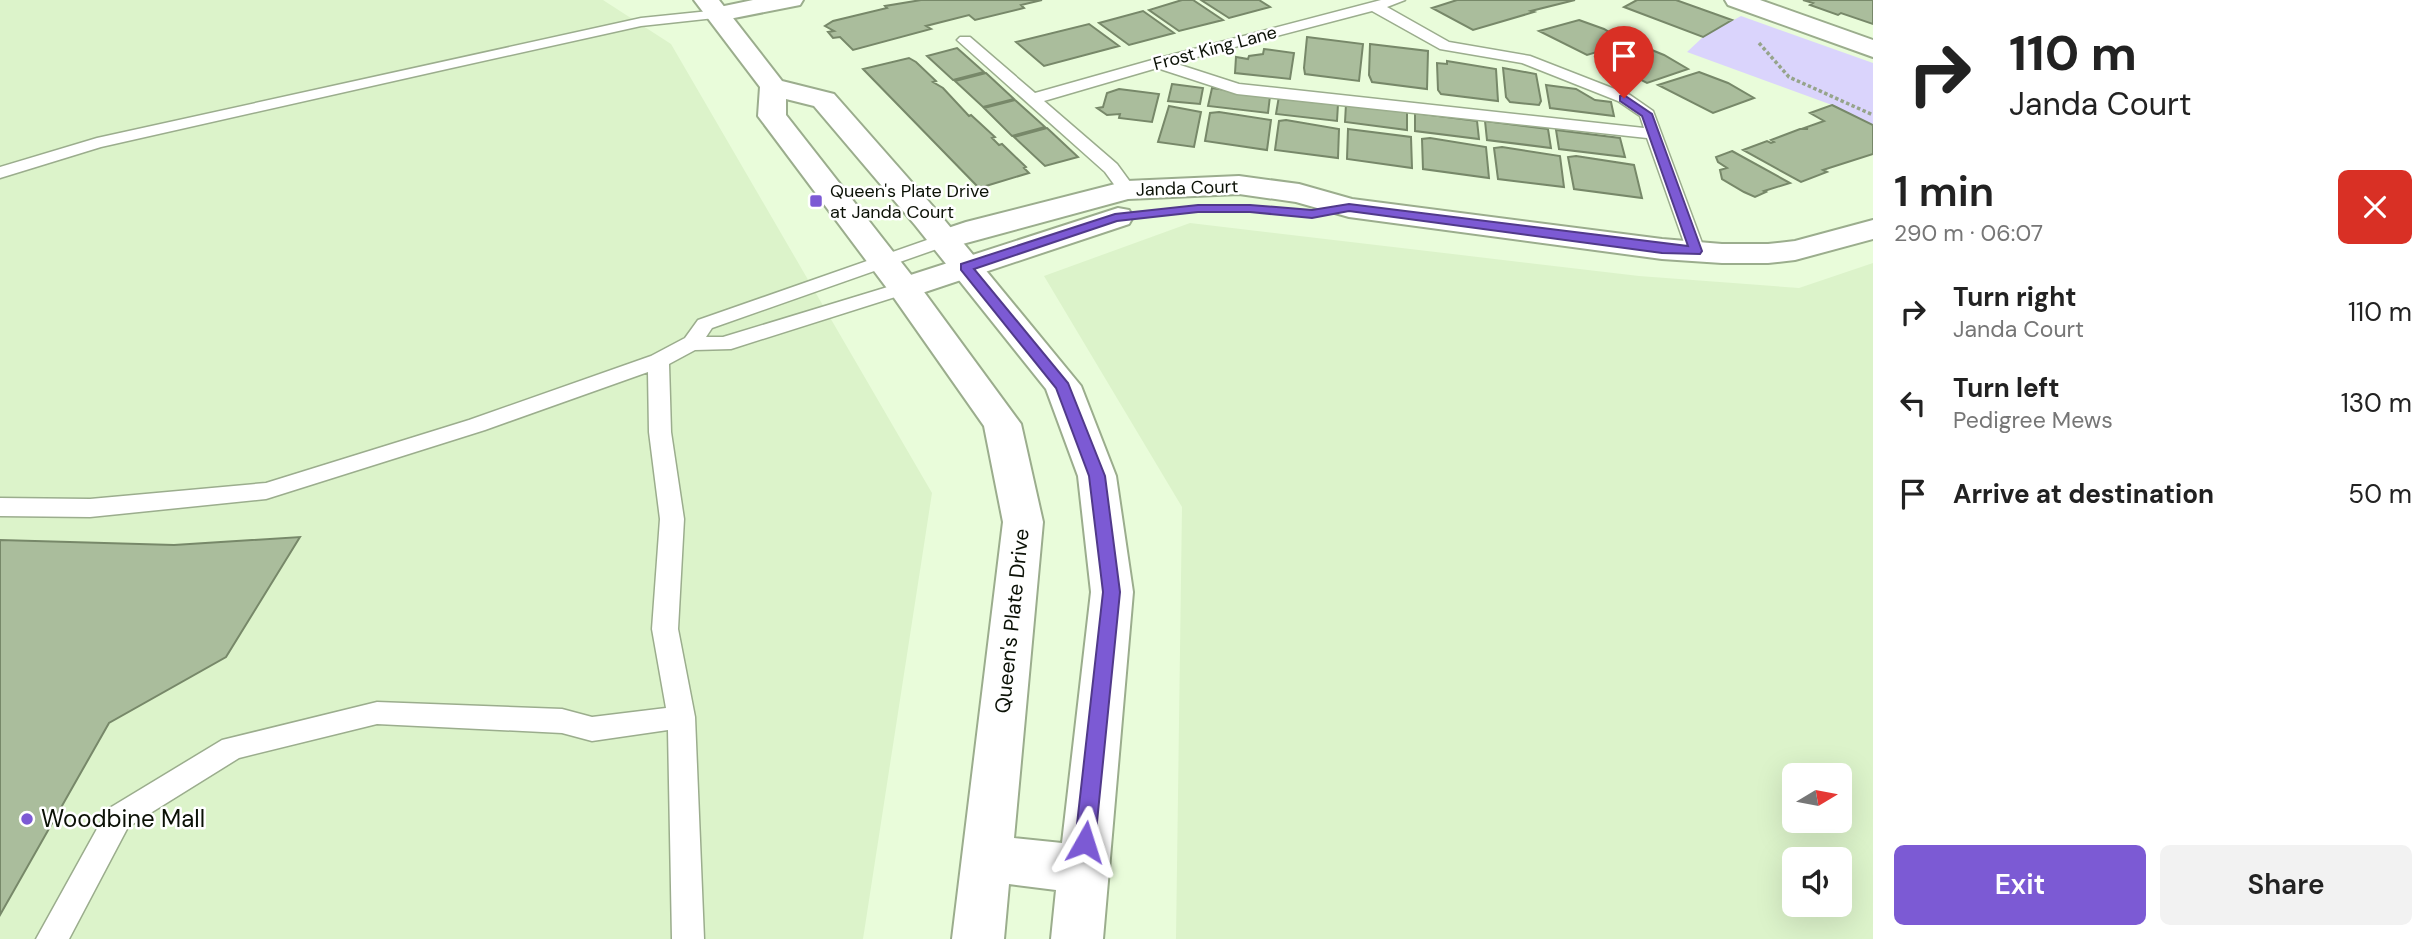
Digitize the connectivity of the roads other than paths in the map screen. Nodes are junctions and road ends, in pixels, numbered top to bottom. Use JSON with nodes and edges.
{"nodes":[{"id":1,"x":792,"y":0,"type":"edge"},
{"id":2,"x":1398,"y":0,"type":"edge"},
{"id":3,"x":1737,"y":0,"type":"edge"},
{"id":4,"x":1374,"y":6,"type":"junction"},
{"id":5,"x":712,"y":7,"type":"edge"},
{"id":6,"x":965,"y":40,"type":"dead end"},
{"id":7,"x":1873,"y":49,"type":"edge"},
{"id":8,"x":1157,"y":63,"type":"junction"},
{"id":9,"x":773,"y":87,"type":"junction"},
{"id":10,"x":1033,"y":99,"type":"junction"},
{"id":11,"x":1653,"y":134,"type":"junction"},
{"id":12,"x":0,"y":173,"type":"edge"},
{"id":13,"x":1127,"y":190,"type":"junction"},
{"id":14,"x":1349,"y":208,"type":"junction"},
{"id":15,"x":1873,"y":229,"type":"edge"},
{"id":16,"x":1696,"y":251,"type":"junction"},
{"id":17,"x":955,"y":254,"type":"junction"},
{"id":18,"x":893,"y":275,"type":"junction"},
{"id":19,"x":692,"y":343,"type":"junction"},
{"id":20,"x":658,"y":361,"type":"junction"},
{"id":21,"x":0,"y":507,"type":"edge"},
{"id":22,"x":681,"y":717,"type":"junction"},
{"id":23,"x":987,"y":858,"type":"junction"},
{"id":24,"x":1082,"y":869,"type":"junction"},
{"id":25,"x":52,"y":939,"type":"edge"},
{"id":26,"x":688,"y":939,"type":"edge"},
{"id":27,"x":978,"y":939,"type":"edge"},
{"id":28,"x":1077,"y":939,"type":"edge"}],
"edges":[{"from":1,"to":5,"type":"street"},
{"from":2,"to":4,"type":"lane","name":"Frost King Lane"},
{"from":3,"to":7,"type":"street"},
{"from":4,"to":8,"type":"lane","name":"Frost King Lane"},
{"from":4,"to":11,"type":"lane"},
{"from":5,"to":9,"type":"street"},
{"from":5,"to":12,"type":"lane"},
{"from":6,"to":10,"type":"lane"},
{"from":8,"to":10,"type":"lane","name":"Frost King Lane"},
{"from":8,"to":11,"type":"lane"},
{"from":9,"to":17,"type":"street"},
{"from":9,"to":18,"type":"street","name":"Queen's Plate Drive"},
{"from":10,"to":13,"type":"lane"},
{"from":11,"to":16,"type":"lane"},
{"from":13,"to":14,"type":"street","name":"Janda Court"},
{"from":13,"to":17,"type":"street","name":"Janda Court"},
{"from":14,"to":16,"type":"street","name":"Janda Court"},
{"from":14,"to":17,"type":"street","name":"Janda Court"},
{"from":15,"to":16,"type":"street","name":"Janda Court"},
{"from":17,"to":18,"type":"street","name":"Janda Court"},
{"from":17,"to":24,"type":"street"},
{"from":18,"to":19,"type":"lane"},
{"from":18,"to":19,"type":"lane"},
{"from":18,"to":23,"type":"street","name":"Queen's Plate Drive"},
{"from":19,"to":20,"type":"lane"},
{"from":20,"to":21,"type":"lane"},
{"from":20,"to":22,"type":"lane"},
{"from":22,"to":25,"type":"lane"},
{"from":22,"to":26,"type":"lane"},
{"from":23,"to":24,"type":"street"},
{"from":23,"to":27,"type":"street","name":"Queen's Plate Drive"},
{"from":24,"to":28,"type":"street"}]}
